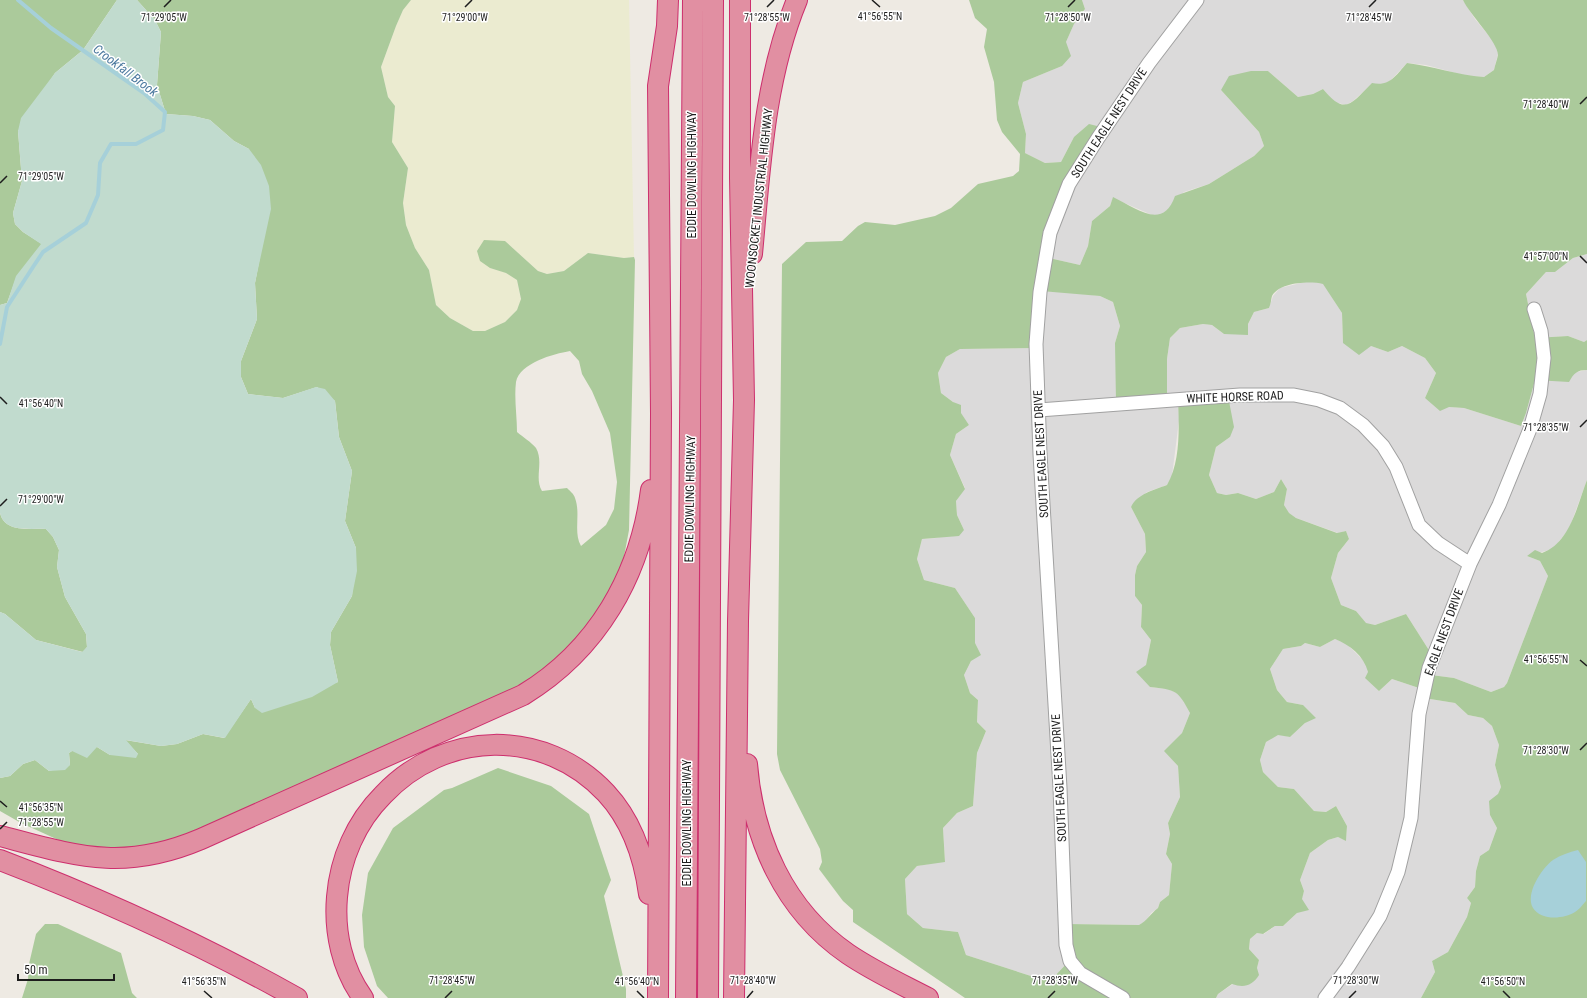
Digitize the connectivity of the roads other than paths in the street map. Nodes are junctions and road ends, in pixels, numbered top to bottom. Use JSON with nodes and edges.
{"nodes":[{"id":1,"x":658,"y":0,"type":"edge"},
{"id":2,"x":668,"y":0,"type":"edge"},
{"id":3,"x":693,"y":0,"type":"edge"},
{"id":4,"x":714,"y":0,"type":"edge"},
{"id":5,"x":740,"y":0,"type":"edge"},
{"id":6,"x":798,"y":0,"type":"edge"},
{"id":7,"x":1197,"y":0,"type":"edge"},
{"id":8,"x":658,"y":86,"type":"junction"},
{"id":9,"x":1534,"y":309,"type":"dead end"},
{"id":10,"x":744,"y":400,"type":"junction"},
{"id":11,"x":1039,"y":410,"type":"junction"},
{"id":12,"x":662,"y":413,"type":"junction"},
{"id":13,"x":1470,"y":564,"type":"junction"},
{"id":14,"x":738,"y":621,"type":"junction"},
{"id":15,"x":0,"y":836,"type":"edge"},
{"id":16,"x":0,"y":860,"type":"edge"},
{"id":17,"x":297,"y":998,"type":"edge"},
{"id":18,"x":363,"y":998,"type":"edge"},
{"id":19,"x":658,"y":998,"type":"edge"},
{"id":20,"x":686,"y":998,"type":"edge"},
{"id":21,"x":708,"y":998,"type":"edge"},
{"id":22,"x":734,"y":998,"type":"edge"},
{"id":23,"x":928,"y":998,"type":"edge"},
{"id":24,"x":1123,"y":998,"type":"edge"},
{"id":25,"x":1325,"y":998,"type":"edge"}],
"edges":[{"from":1,"to":8,"type":"highway"},
{"from":2,"to":8,"type":"highway"},
{"from":3,"to":20,"type":"highway","name":"EDDIE DOWLING HIGHWAY"},
{"from":4,"to":21,"type":"highway","name":"EDDIE DOWLING HIGHWAY"},
{"from":5,"to":10,"type":"highway"},
{"from":6,"to":10,"type":"highway","name":"WOONSOCKET INDUSTRIAL HIGHWAY"},
{"from":7,"to":11,"type":"street","name":"SOUTH EAGLE NEST DRIVE"},
{"from":8,"to":12,"type":"highway"},
{"from":9,"to":13,"type":"street","name":"EAGLE NEST DRIVE"},
{"from":10,"to":14,"type":"highway"},
{"from":11,"to":13,"type":"street","name":"WHITE HORSE ROAD"},
{"from":11,"to":24,"type":"street","name":"SOUTH EAGLE NEST DRIVE"},
{"from":12,"to":15,"type":"highway"},
{"from":12,"to":19,"type":"highway"},
{"from":13,"to":25,"type":"street","name":"EAGLE NEST DRIVE"},
{"from":14,"to":22,"type":"highway"},
{"from":14,"to":23,"type":"highway"},
{"from":16,"to":17,"type":"highway"},
{"from":18,"to":19,"type":"highway"}]}
